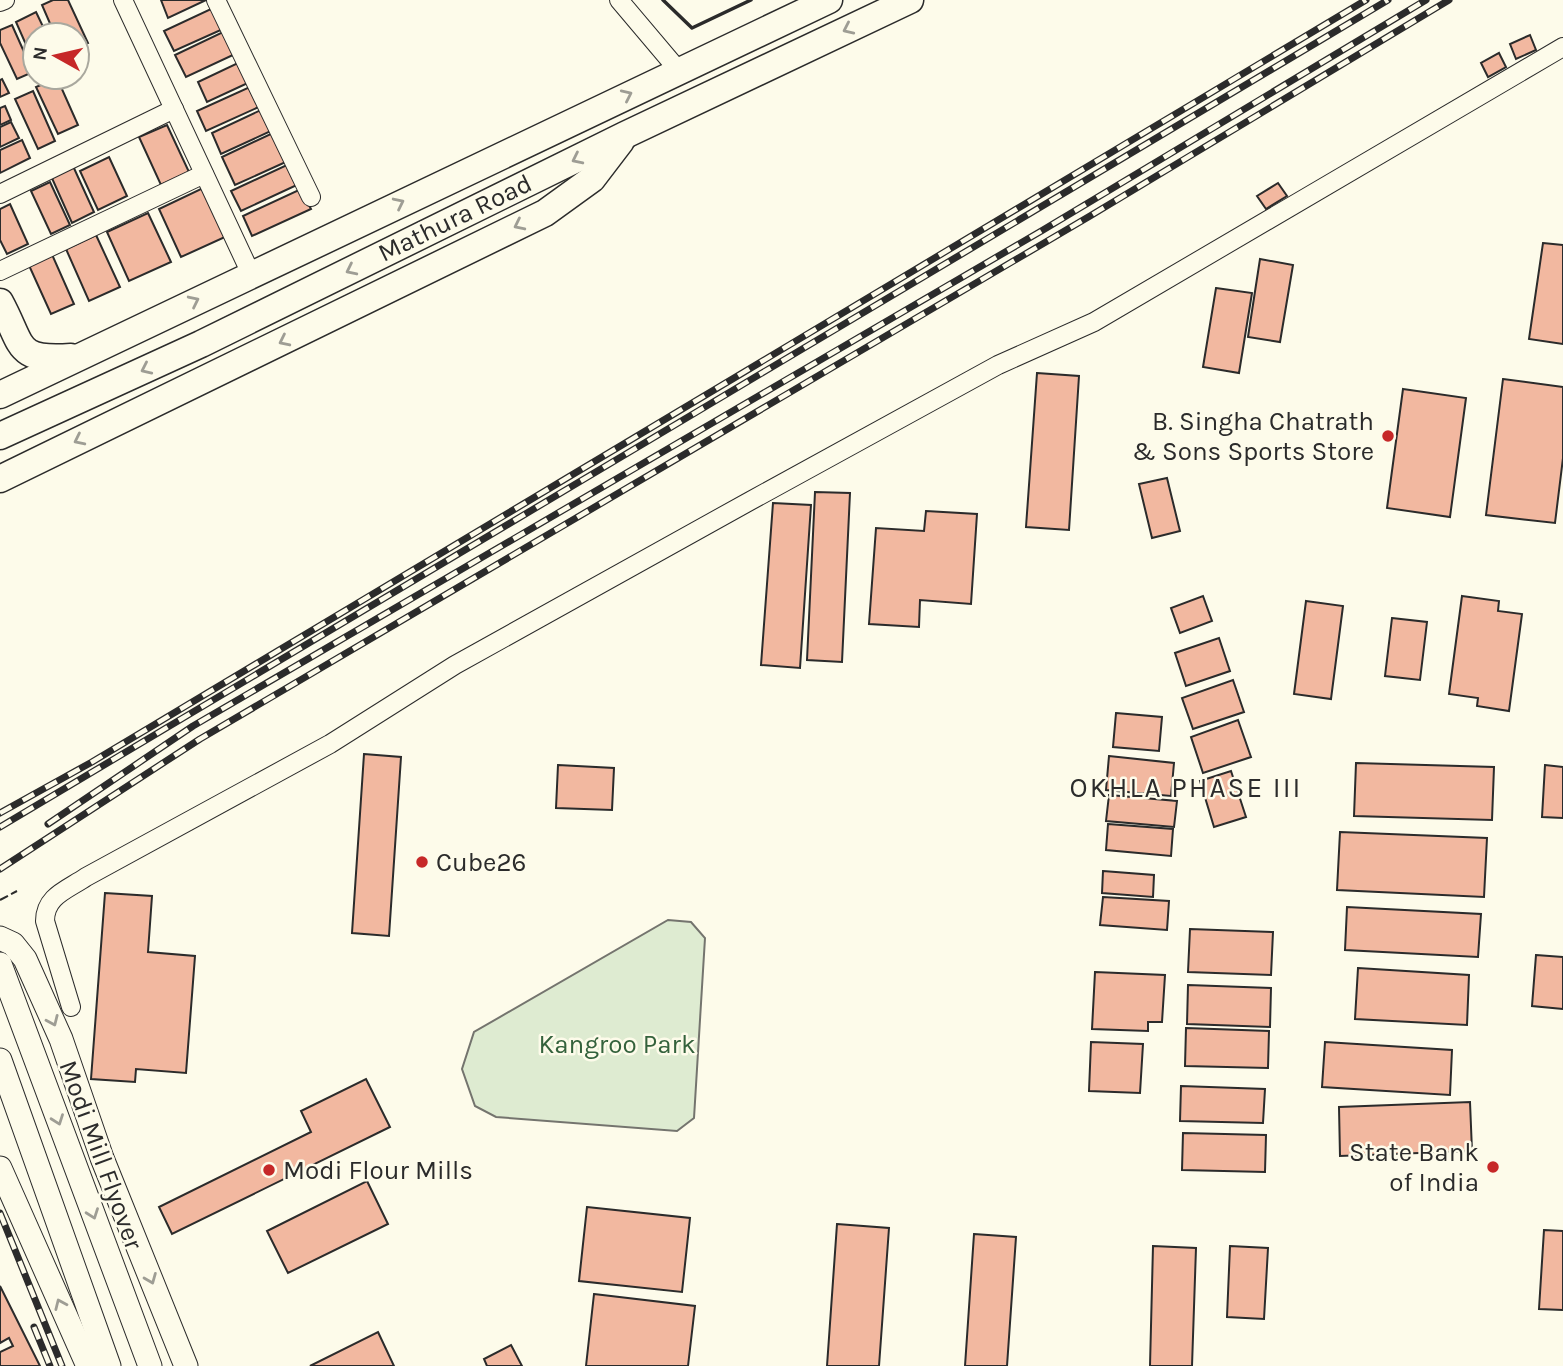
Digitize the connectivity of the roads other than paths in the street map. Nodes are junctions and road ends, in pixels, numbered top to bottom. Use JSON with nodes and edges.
{"nodes":[{"id":1,"x":5,"y":0,"type":"edge"},
{"id":2,"x":122,"y":0,"type":"edge"},
{"id":3,"x":216,"y":0,"type":"edge"},
{"id":4,"x":619,"y":0,"type":"edge"},
{"id":5,"x":829,"y":0,"type":"edge"},
{"id":6,"x":910,"y":0,"type":"edge"},
{"id":7,"x":0,"y":2,"type":"edge"},
{"id":8,"x":1563,"y":47,"type":"edge"},
{"id":9,"x":679,"y":71,"type":"junction"},
{"id":10,"x":174,"y":109,"type":"junction"},
{"id":11,"x":625,"y":135,"type":"junction"},
{"id":12,"x":204,"y":174,"type":"junction"},
{"id":13,"x":0,"y":194,"type":"edge"},
{"id":14,"x":311,"y":197,"type":"dead end"},
{"id":15,"x":0,"y":271,"type":"edge"},
{"id":16,"x":251,"y":274,"type":"junction"},
{"id":17,"x":0,"y":302,"type":"edge"},
{"id":18,"x":79,"y":356,"type":"junction"},
{"id":19,"x":0,"y":395,"type":"edge"},
{"id":20,"x":0,"y":436,"type":"edge"},
{"id":21,"x":0,"y":479,"type":"edge"},
{"id":22,"x":0,"y":938,"type":"edge"},
{"id":23,"x":0,"y":964,"type":"edge"},
{"id":24,"x":71,"y":1007,"type":"dead end"},
{"id":25,"x":0,"y":1060,"type":"edge"},
{"id":26,"x":0,"y":1168,"type":"edge"},
{"id":27,"x":149,"y":1363,"type":"edge"},
{"id":28,"x":88,"y":1366,"type":"edge"},
{"id":29,"x":108,"y":1366,"type":"edge"},
{"id":30,"x":186,"y":1366,"type":"edge"}],
"edges":[{"from":1,"to":7,"type":"street"},
{"from":2,"to":10,"type":"street"},
{"from":3,"to":14,"type":"street"},
{"from":4,"to":9,"type":"street"},
{"from":5,"to":9,"type":"highway","name":"Mathura Road"},
{"from":6,"to":11,"type":"highway","name":"Mathura Road","one_way":true},
{"from":8,"to":24,"type":"street"},
{"from":16,"to":9,"type":"highway","name":"Mathura Road","one_way":true},
{"from":10,"to":12,"type":"street"},
{"from":10,"to":13,"type":"street"},
{"from":11,"to":20,"type":"highway","name":"Mathura Road","one_way":true},
{"from":11,"to":21,"type":"highway","one_way":true},
{"from":12,"to":15,"type":"street"},
{"from":12,"to":16,"type":"street"},
{"from":18,"to":16,"type":"highway","name":"Mathura Road","one_way":true},
{"from":17,"to":18,"type":"highway"},
{"from":18,"to":19,"type":"highway","name":"Mathura Road"},
{"from":22,"to":30,"type":"main road","one_way":true},
{"from":23,"to":27,"type":"main road","name":"Modi Mill Flyover","one_way":true},
{"from":25,"to":29,"type":"main road"},
{"from":28,"to":26,"type":"main road","one_way":true}]}
